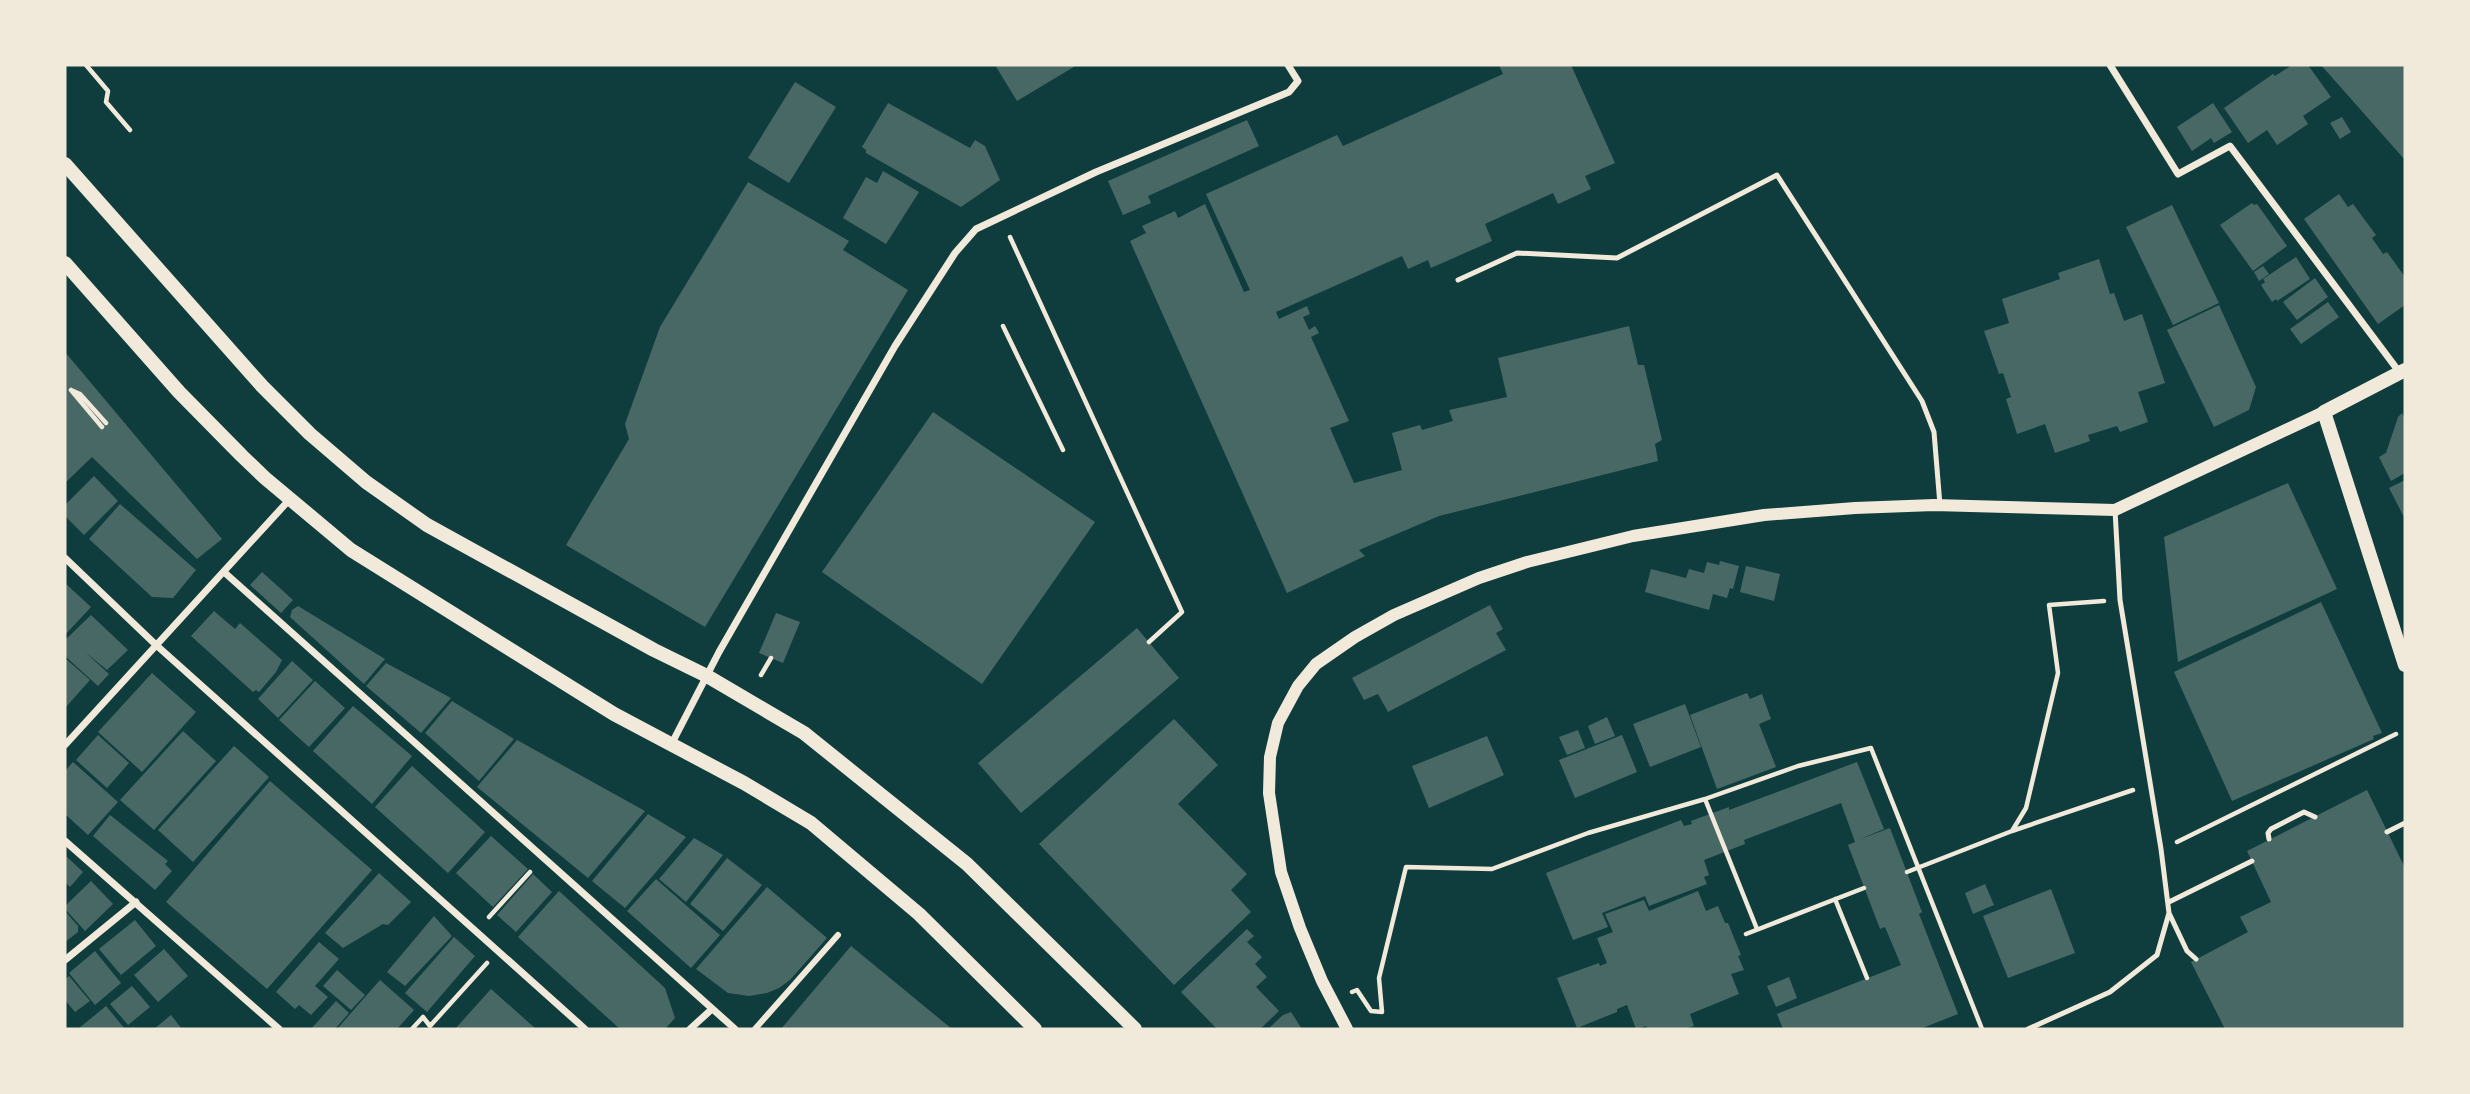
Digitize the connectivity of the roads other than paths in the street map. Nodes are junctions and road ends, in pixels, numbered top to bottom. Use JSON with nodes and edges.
{"nodes":[{"id":1,"x":1288,"y":65,"type":"edge"},
{"id":2,"x":2110,"y":65,"type":"edge"},
{"id":3,"x":65,"y":164,"type":"edge"},
{"id":4,"x":65,"y":263,"type":"edge"},
{"id":5,"x":1458,"y":280,"type":"dead end"},
{"id":6,"x":2402,"y":371,"type":"edge"},
{"id":7,"x":2324,"y":412,"type":"junction"},
{"id":8,"x":290,"y":499,"type":"junction"},
{"id":9,"x":1940,"y":505,"type":"junction"},
{"id":10,"x":2115,"y":510,"type":"junction"},
{"id":11,"x":65,"y":558,"type":"edge"},
{"id":12,"x":224,"y":572,"type":"junction"},
{"id":13,"x":155,"y":644,"type":"junction"},
{"id":14,"x":2405,"y":665,"type":"edge"},
{"id":15,"x":707,"y":676,"type":"junction"},
{"id":16,"x":65,"y":745,"type":"edge"},
{"id":17,"x":671,"y":745,"type":"junction"},
{"id":18,"x":2315,"y":817,"type":"dead end"},
{"id":19,"x":2405,"y":823,"type":"edge"},
{"id":20,"x":2387,"y":832,"type":"dead end"},
{"id":21,"x":2269,"y":839,"type":"dead end"},
{"id":22,"x":65,"y":841,"type":"edge"},
{"id":23,"x":2252,"y":861,"type":"dead end"},
{"id":24,"x":136,"y":902,"type":"junction"},
{"id":25,"x":2169,"y":902,"type":"junction"},
{"id":26,"x":2169,"y":913,"type":"junction"},
{"id":27,"x":838,"y":935,"type":"dead end"},
{"id":28,"x":2196,"y":959,"type":"dead end"},
{"id":29,"x":65,"y":960,"type":"edge"},
{"id":30,"x":712,"y":1009,"type":"junction"},
{"id":31,"x":279,"y":1029,"type":"edge"},
{"id":32,"x":585,"y":1029,"type":"edge"},
{"id":33,"x":690,"y":1029,"type":"edge"},
{"id":34,"x":735,"y":1029,"type":"edge"},
{"id":35,"x":755,"y":1029,"type":"edge"},
{"id":36,"x":1035,"y":1029,"type":"edge"},
{"id":37,"x":1135,"y":1029,"type":"edge"},
{"id":38,"x":1347,"y":1029,"type":"edge"},
{"id":39,"x":2028,"y":1029,"type":"edge"}],
"edges":[{"from":1,"to":15,"type":"street"},
{"from":2,"to":6,"type":"street"},
{"from":3,"to":15,"type":"main road"},
{"from":4,"to":8,"type":"main road"},
{"from":5,"to":9,"type":"lane"},
{"from":6,"to":7,"type":"main road"},
{"from":7,"to":10,"type":"street"},
{"from":7,"to":14,"type":"main road"},
{"from":8,"to":12,"type":"street"},
{"from":8,"to":17,"type":"main road"},
{"from":9,"to":10,"type":"street"},
{"from":9,"to":38,"type":"street"},
{"from":10,"to":25,"type":"lane"},
{"from":11,"to":13,"type":"street"},
{"from":12,"to":13,"type":"street"},
{"from":12,"to":30,"type":"street"},
{"from":13,"to":16,"type":"street"},
{"from":13,"to":32,"type":"street"},
{"from":15,"to":17,"type":"street"},
{"from":15,"to":37,"type":"main road"},
{"from":17,"to":36,"type":"main road"},
{"from":18,"to":21,"type":"lane"},
{"from":19,"to":20,"type":"lane"},
{"from":22,"to":24,"type":"street"},
{"from":23,"to":25,"type":"lane"},
{"from":24,"to":29,"type":"street"},
{"from":24,"to":31,"type":"street"},
{"from":25,"to":26,"type":"lane"},
{"from":26,"to":28,"type":"lane"},
{"from":26,"to":39,"type":"lane"},
{"from":27,"to":35,"type":"street"},
{"from":30,"to":33,"type":"street"},
{"from":30,"to":34,"type":"street"}]}
